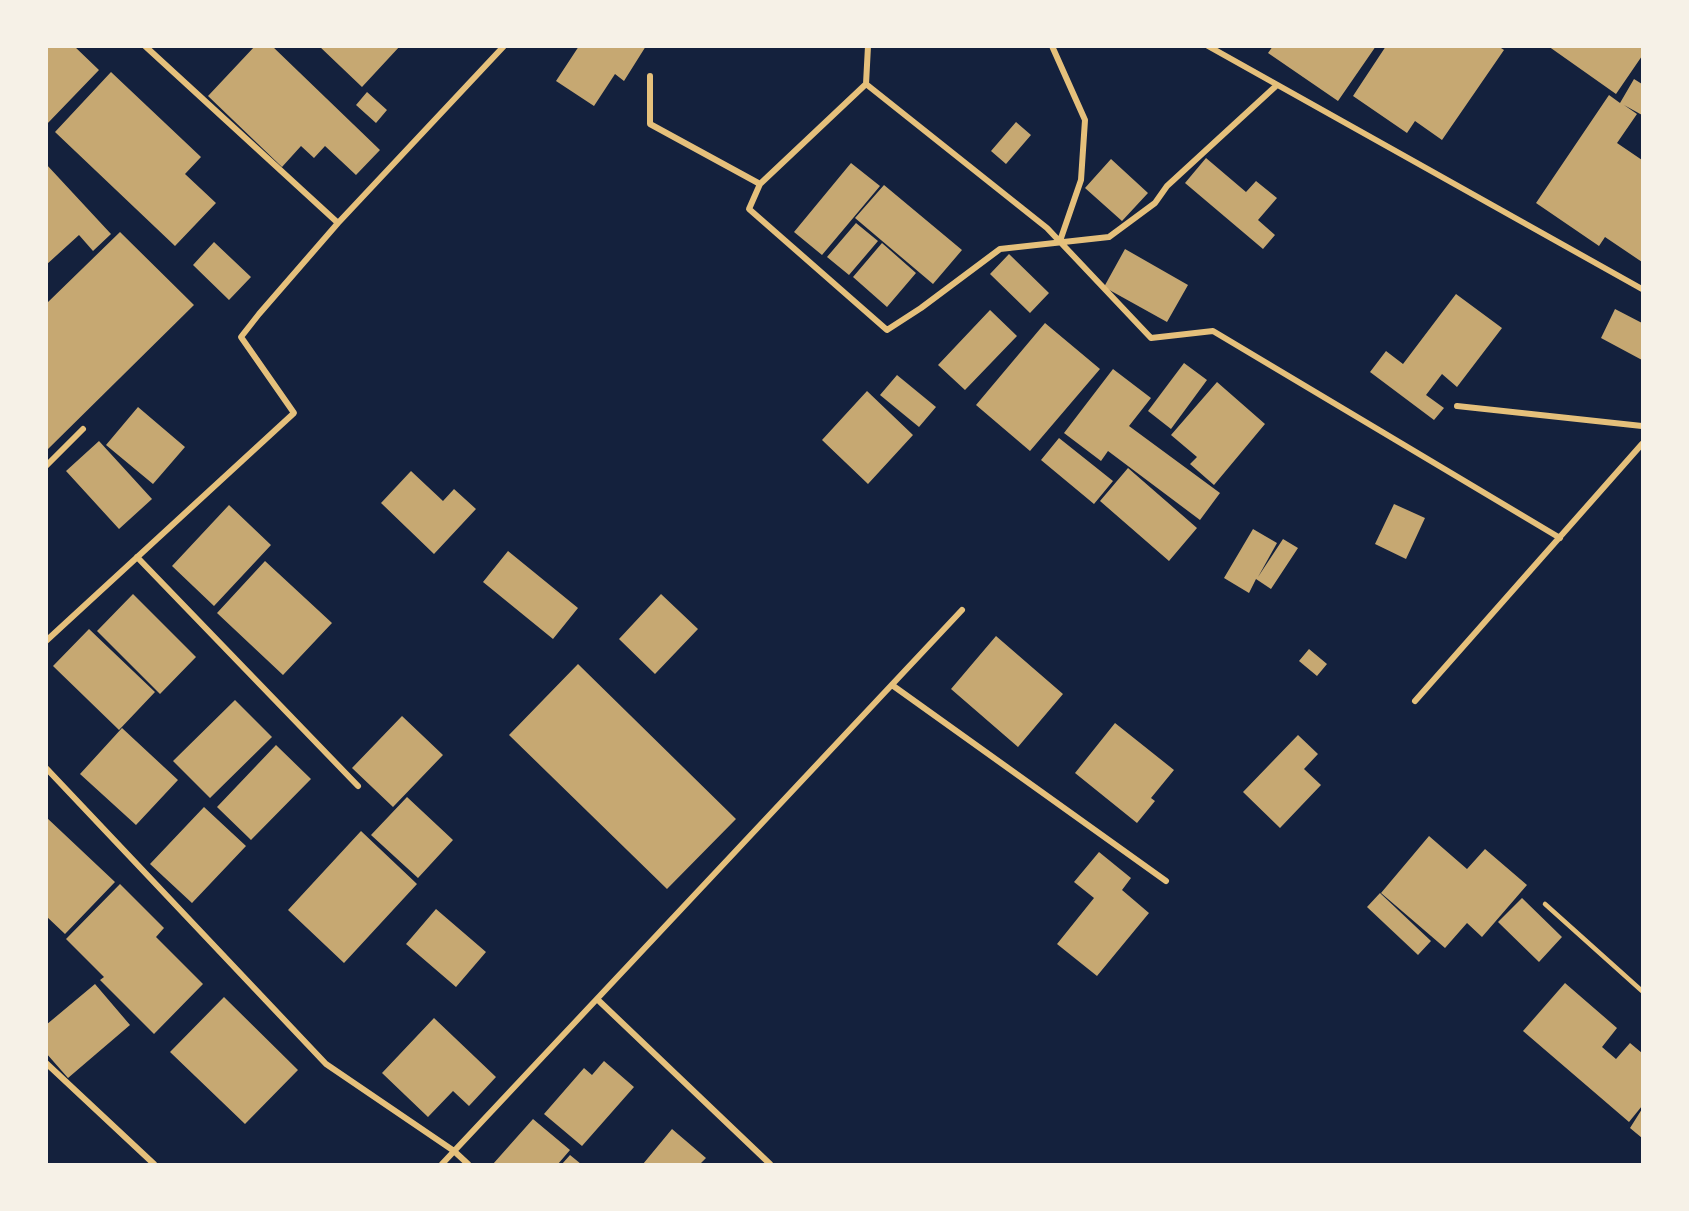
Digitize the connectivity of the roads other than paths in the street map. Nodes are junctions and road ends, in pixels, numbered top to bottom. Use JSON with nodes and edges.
{"nodes":[{"id":1,"x":145,"y":46,"type":"edge"},
{"id":2,"x":868,"y":46,"type":"edge"},
{"id":3,"x":1052,"y":46,"type":"edge"},
{"id":4,"x":1208,"y":46,"type":"edge"},
{"id":5,"x":501,"y":48,"type":"edge"},
{"id":6,"x":650,"y":76,"type":"dead end"},
{"id":7,"x":866,"y":84,"type":"junction"},
{"id":8,"x":1277,"y":85,"type":"junction"},
{"id":9,"x":760,"y":184,"type":"junction"},
{"id":10,"x":338,"y":223,"type":"junction"},
{"id":11,"x":1060,"y":241,"type":"junction"},
{"id":12,"x":1642,"y":289,"type":"edge"},
{"id":13,"x":1457,"y":406,"type":"dead end"},
{"id":14,"x":1642,"y":426,"type":"edge"},
{"id":15,"x":82,"y":429,"type":"dead end"},
{"id":16,"x":1642,"y":444,"type":"edge"},
{"id":17,"x":46,"y":466,"type":"edge"},
{"id":18,"x":1560,"y":538,"type":"junction"},
{"id":19,"x":137,"y":557,"type":"junction"},
{"id":20,"x":962,"y":610,"type":"dead end"},
{"id":21,"x":46,"y":641,"type":"edge"},
{"id":22,"x":892,"y":685,"type":"junction"},
{"id":23,"x":1415,"y":701,"type":"dead end"},
{"id":24,"x":46,"y":768,"type":"edge"},
{"id":25,"x":358,"y":786,"type":"dead end"},
{"id":26,"x":1166,"y":881,"type":"dead end"},
{"id":27,"x":1545,"y":904,"type":"dead end"},
{"id":28,"x":1642,"y":991,"type":"edge"},
{"id":29,"x":597,"y":999,"type":"junction"},
{"id":30,"x":46,"y":1063,"type":"edge"},
{"id":31,"x":454,"y":1151,"type":"junction"},
{"id":32,"x":154,"y":1164,"type":"edge"},
{"id":33,"x":442,"y":1164,"type":"edge"},
{"id":34,"x":468,"y":1164,"type":"edge"},
{"id":35,"x":770,"y":1164,"type":"edge"}],
"edges":[{"from":1,"to":10,"type":"street"},
{"from":2,"to":7,"type":"street"},
{"from":3,"to":11,"type":"street"},
{"from":4,"to":8,"type":"street"},
{"from":5,"to":10,"type":"street"},
{"from":6,"to":9,"type":"street"},
{"from":7,"to":9,"type":"street"},
{"from":7,"to":11,"type":"street"},
{"from":8,"to":11,"type":"street"},
{"from":8,"to":12,"type":"street"},
{"from":9,"to":11,"type":"street"},
{"from":10,"to":19,"type":"street"},
{"from":11,"to":18,"type":"street"},
{"from":13,"to":14,"type":"street"},
{"from":15,"to":17,"type":"street"},
{"from":16,"to":18,"type":"street"},
{"from":18,"to":23,"type":"street"},
{"from":19,"to":21,"type":"street"},
{"from":19,"to":25,"type":"street"},
{"from":20,"to":22,"type":"street"},
{"from":22,"to":26,"type":"street"},
{"from":22,"to":29,"type":"street"},
{"from":24,"to":31,"type":"street"},
{"from":27,"to":28,"type":"lane"},
{"from":29,"to":31,"type":"street"},
{"from":29,"to":35,"type":"street"},
{"from":30,"to":32,"type":"street"},
{"from":31,"to":33,"type":"street"},
{"from":31,"to":34,"type":"street"}]}
